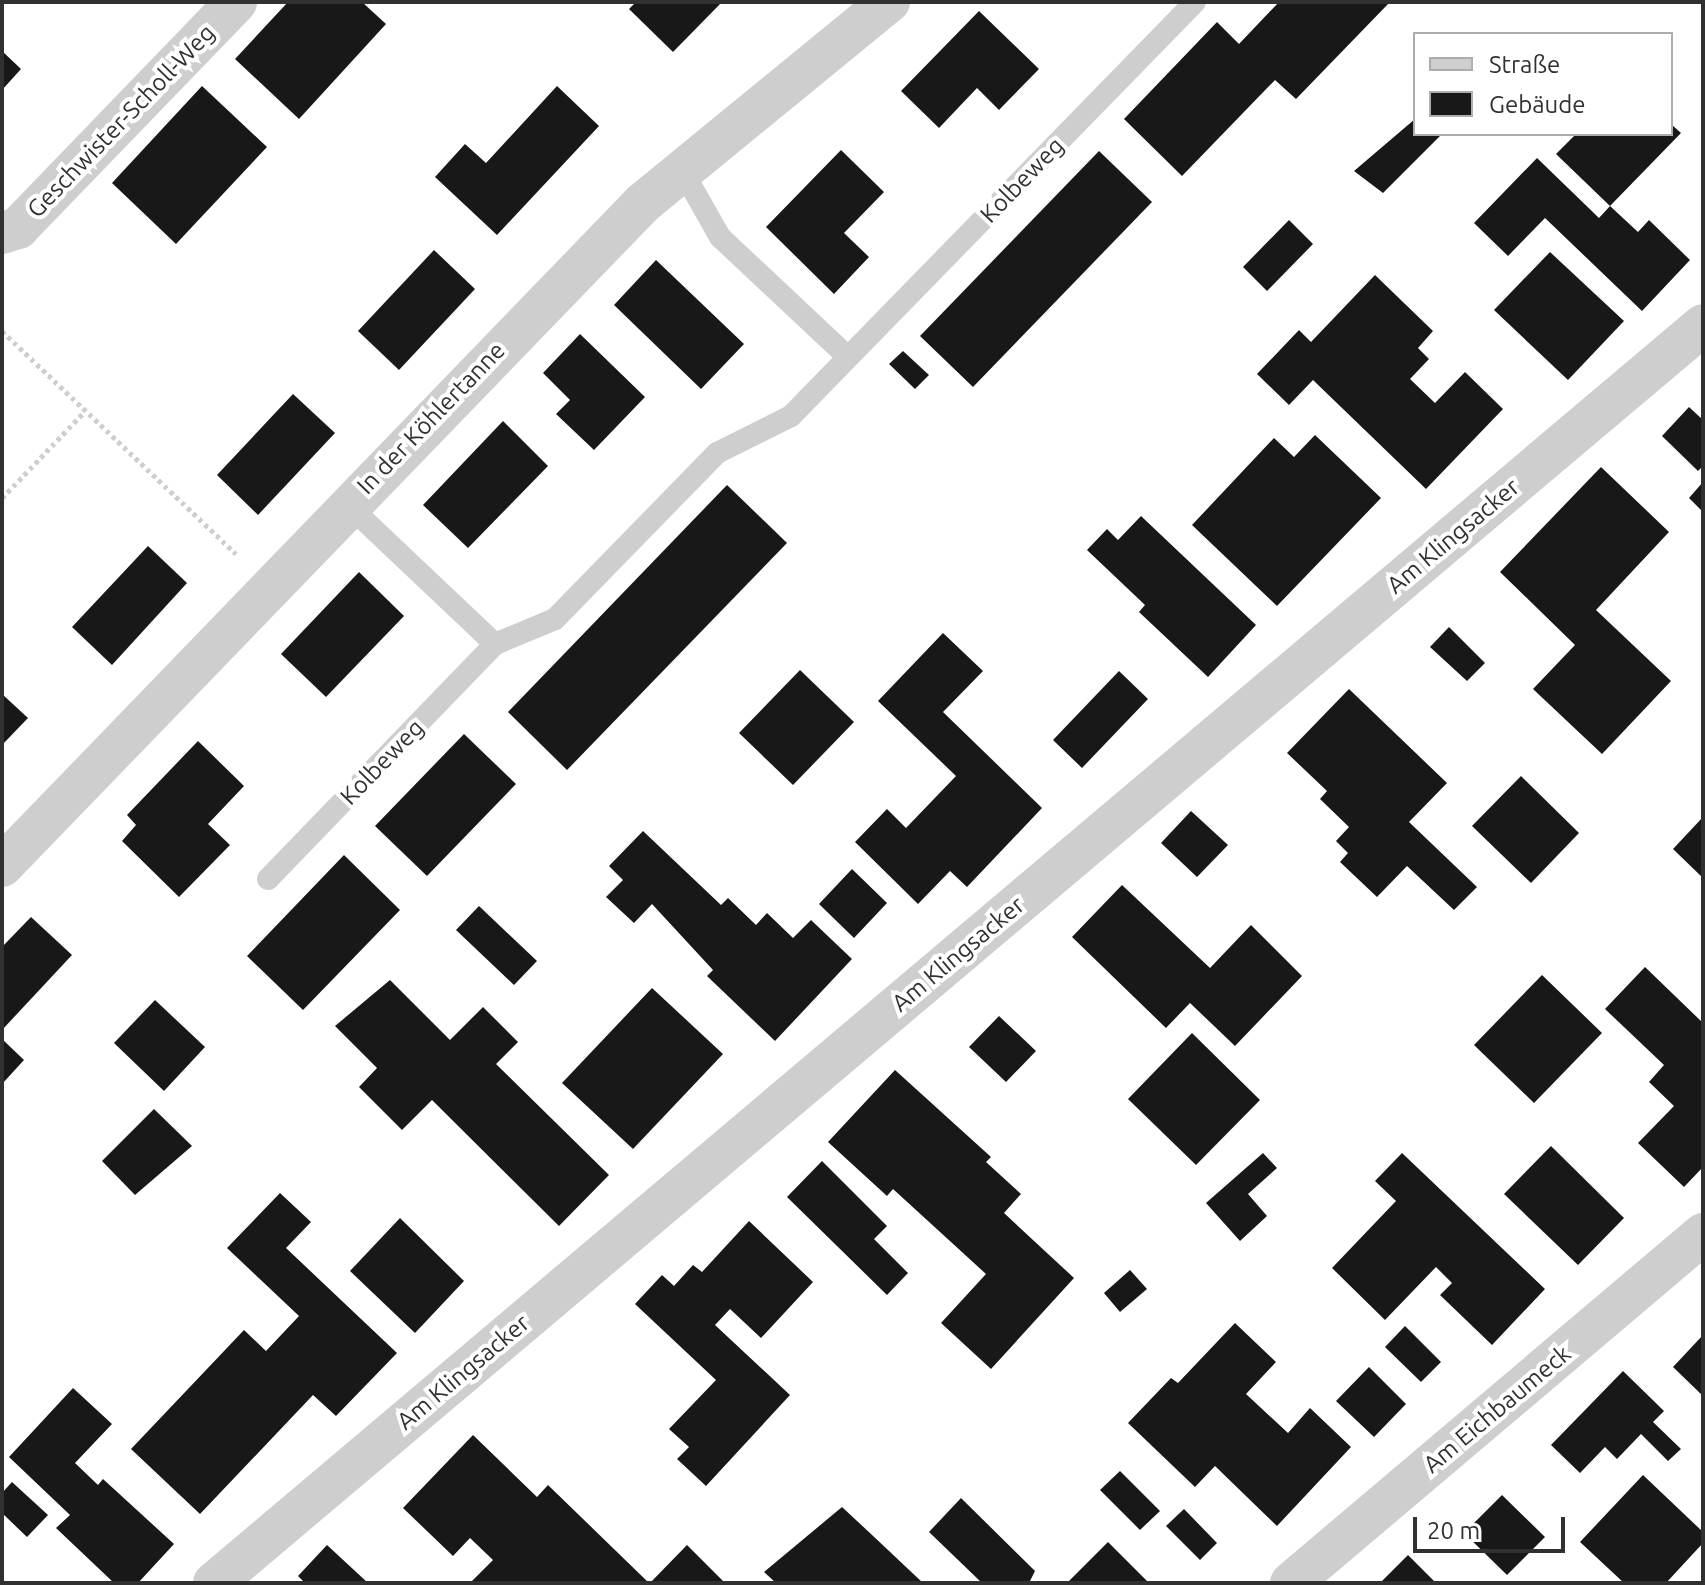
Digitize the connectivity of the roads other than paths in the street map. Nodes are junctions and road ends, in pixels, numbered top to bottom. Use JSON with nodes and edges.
{"nodes":[{"id":1,"x":236,"y":2,"type":"edge"},
{"id":2,"x":889,"y":2,"type":"edge"},
{"id":3,"x":1195,"y":2,"type":"edge"},
{"id":4,"x":682,"y":170,"type":"junction"},
{"id":5,"x":2,"y":233,"type":"edge"},
{"id":6,"x":1703,"y":325,"type":"edge"},
{"id":7,"x":848,"y":357,"type":"junction"},
{"id":8,"x":347,"y":504,"type":"junction"},
{"id":9,"x":495,"y":644,"type":"junction"},
{"id":10,"x":2,"y":866,"type":"edge"},
{"id":11,"x":268,"y":879,"type":"dead end"},
{"id":12,"x":1703,"y":1234,"type":"edge"},
{"id":13,"x":214,"y":1583,"type":"edge"},
{"id":14,"x":1291,"y":1583,"type":"edge"}],
"edges":[{"from":1,"to":5,"type":"street","name":"Geschwister-Scholl-Weg"},
{"from":2,"to":4,"type":"street","name":"In der Köhlertanne"},
{"from":3,"to":7,"type":"lane","name":"Kolbeweg"},
{"from":4,"to":7,"type":"lane"},
{"from":4,"to":8,"type":"street","name":"In der Köhlertanne"},
{"from":6,"to":13,"type":"street","name":"Am Klingsacker"},
{"from":7,"to":9,"type":"lane","name":"Kolbeweg"},
{"from":8,"to":9,"type":"lane"},
{"from":8,"to":10,"type":"street","name":"In der Köhlertanne"},
{"from":9,"to":11,"type":"lane","name":"Kolbeweg"},
{"from":12,"to":14,"type":"street","name":"Am Eichbaumeck"}]}
